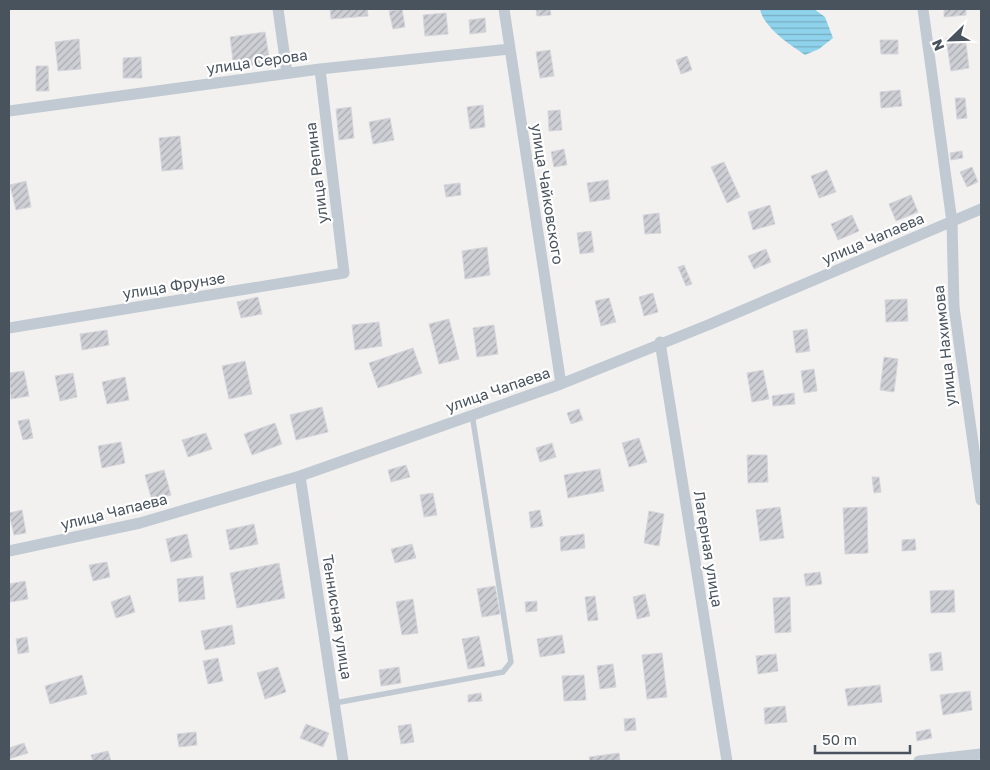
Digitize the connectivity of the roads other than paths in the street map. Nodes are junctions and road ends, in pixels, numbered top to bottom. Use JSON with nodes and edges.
{"nodes":[{"id":1,"x":278,"y":9,"type":"edge"},
{"id":2,"x":504,"y":9,"type":"edge"},
{"id":3,"x":923,"y":9,"type":"edge"},
{"id":4,"x":510,"y":49,"type":"junction"},
{"id":5,"x":320,"y":69,"type":"junction"},
{"id":6,"x":287,"y":73,"type":"junction"},
{"id":7,"x":9,"y":111,"type":"edge"},
{"id":8,"x":981,"y":209,"type":"edge"},
{"id":9,"x":952,"y":222,"type":"junction"},
{"id":10,"x":344,"y":273,"type":"joint"},
{"id":11,"x":9,"y":328,"type":"edge"},
{"id":12,"x":660,"y":342,"type":"junction"},
{"id":13,"x":560,"y":384,"type":"junction"},
{"id":14,"x":472,"y":414,"type":"junction"},
{"id":15,"x":300,"y":476,"type":"junction"},
{"id":16,"x":981,"y":500,"type":"edge"},
{"id":17,"x":9,"y":551,"type":"edge"},
{"id":18,"x":335,"y":704,"type":"junction"},
{"id":19,"x":981,"y":754,"type":"edge"},
{"id":20,"x":344,"y":761,"type":"edge"},
{"id":21,"x":727,"y":761,"type":"edge"},
{"id":22,"x":919,"y":761,"type":"edge"}],
"edges":[{"from":1,"to":6,"type":"street"},
{"from":2,"to":4,"type":"street","name":"улица Чайковского"},
{"from":3,"to":9,"type":"street","name":"улица Нахимова"},
{"from":4,"to":5,"type":"street","name":"улица Серова"},
{"from":4,"to":13,"type":"street","name":"улица Чайковского"},
{"from":5,"to":6,"type":"street","name":"улица Серова"},
{"from":5,"to":10,"type":"street","name":"улица Репина"},
{"from":6,"to":7,"type":"street","name":"улица Серова"},
{"from":8,"to":9,"type":"street","name":"улица Чапаева"},
{"from":9,"to":12,"type":"street","name":"улица Чапаева"},
{"from":9,"to":16,"type":"street","name":"улица Нахимова"},
{"from":10,"to":11,"type":"street","name":"улица Фрунзе"},
{"from":12,"to":13,"type":"street","name":"улица Чапаева"},
{"from":12,"to":21,"type":"street","name":"Лагерная улица"},
{"from":13,"to":14,"type":"street","name":"улица Чапаева"},
{"from":14,"to":15,"type":"street","name":"улица Чапаева"},
{"from":14,"to":18,"type":"lane"},
{"from":15,"to":17,"type":"street","name":"улица Чапаева"},
{"from":15,"to":18,"type":"street","name":"Теннисная улица"},
{"from":18,"to":20,"type":"street","name":"Теннисная улица"},
{"from":19,"to":22,"type":"street"}]}
